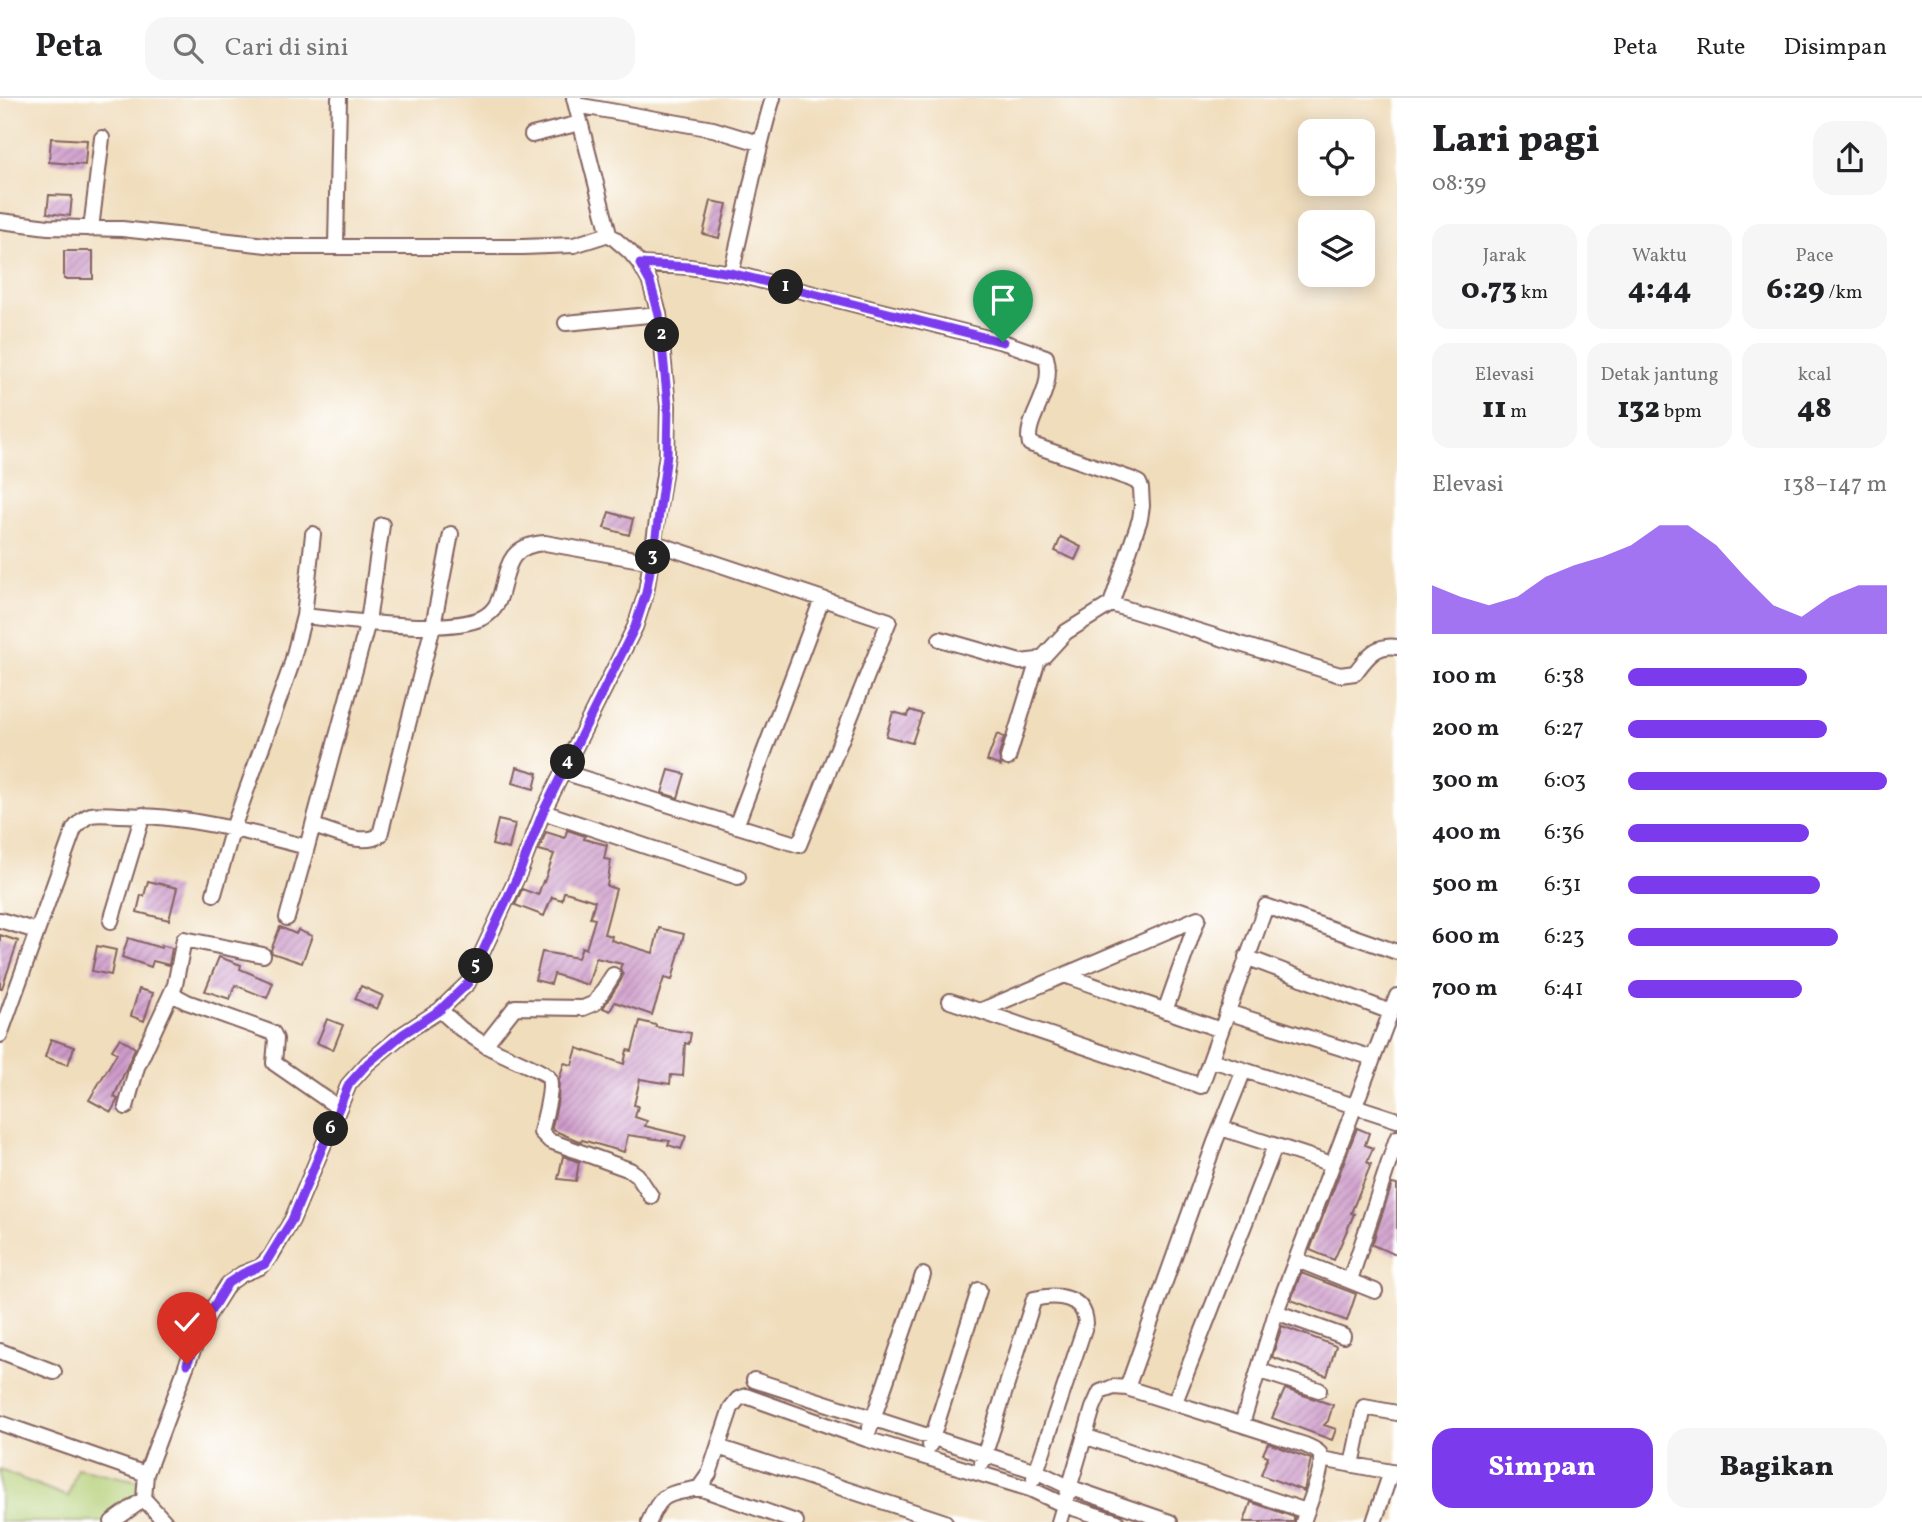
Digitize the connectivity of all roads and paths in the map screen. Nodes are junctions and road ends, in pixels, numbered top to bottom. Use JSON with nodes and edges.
{"nodes":[{"id":1,"x":340,"y":98,"type":"edge"},
{"id":2,"x":773,"y":98,"type":"edge"},
{"id":3,"x":575,"y":102,"type":"edge"},
{"id":4,"x":580,"y":123,"type":"junction"},
{"id":5,"x":532,"y":135,"type":"dead end"},
{"id":6,"x":102,"y":138,"type":"dead end"},
{"id":7,"x":759,"y":142,"type":"junction"},
{"id":8,"x":0,"y":221,"type":"edge"},
{"id":9,"x":90,"y":229,"type":"junction"},
{"id":10,"x":609,"y":234,"type":"junction"},
{"id":11,"x":336,"y":245,"type":"junction"},
{"id":12,"x":640,"y":264,"type":"junction"},
{"id":13,"x":731,"y":273,"type":"junction"},
{"id":14,"x":659,"y":314,"type":"junction"},
{"id":15,"x":566,"y":323,"type":"dead end"},
{"id":16,"x":382,"y":525,"type":"dead end"},
{"id":17,"x":313,"y":534,"type":"dead end"},
{"id":18,"x":451,"y":534,"type":"dead end"},
{"id":19,"x":655,"y":543,"type":"junction"},
{"id":20,"x":652,"y":562,"type":"junction"},
{"id":21,"x":822,"y":599,"type":"junction"},
{"id":22,"x":1111,"y":604,"type":"junction"},
{"id":23,"x":304,"y":616,"type":"junction"},
{"id":24,"x":368,"y":622,"type":"junction"},
{"id":25,"x":433,"y":626,"type":"junction"},
{"id":26,"x":940,"y":639,"type":"dead end"},
{"id":27,"x":1397,"y":647,"type":"edge"},
{"id":28,"x":1038,"y":660,"type":"junction"},
{"id":29,"x":1008,"y":758,"type":"dead end"},
{"id":30,"x":563,"y":772,"type":"junction"},
{"id":31,"x":543,"y":812,"type":"junction"},
{"id":32,"x":143,"y":815,"type":"junction"},
{"id":33,"x":313,"y":826,"type":"junction"},
{"id":34,"x":736,"y":826,"type":"junction"},
{"id":35,"x":233,"y":828,"type":"junction"},
{"id":36,"x":307,"y":847,"type":"junction"},
{"id":37,"x":738,"y":877,"type":"dead end"},
{"id":38,"x":214,"y":894,"type":"dead end"},
{"id":39,"x":287,"y":918,"type":"dead end"},
{"id":40,"x":0,"y":920,"type":"edge"},
{"id":41,"x":111,"y":922,"type":"dead end"},
{"id":42,"x":37,"y":931,"type":"junction"},
{"id":43,"x":1397,"y":952,"type":"edge"},
{"id":44,"x":263,"y":955,"type":"dead end"},
{"id":45,"x":1246,"y":957,"type":"junction"},
{"id":46,"x":613,"y":975,"type":"dead end"},
{"id":47,"x":1064,"y":975,"type":"junction"},
{"id":48,"x":7,"y":994,"type":"edge"},
{"id":49,"x":172,"y":994,"type":"junction"},
{"id":50,"x":1397,"y":996,"type":"edge"},
{"id":51,"x":950,"y":1001,"type":"dead end"},
{"id":52,"x":440,"y":1010,"type":"junction"},
{"id":53,"x":981,"y":1011,"type":"junction"},
{"id":54,"x":1165,"y":1011,"type":"junction"},
{"id":55,"x":1227,"y":1012,"type":"junction"},
{"id":56,"x":1391,"y":1012,"type":"junction"},
{"id":57,"x":1221,"y":1030,"type":"junction"},
{"id":58,"x":0,"y":1035,"type":"edge"},
{"id":59,"x":485,"y":1045,"type":"junction"},
{"id":60,"x":1373,"y":1058,"type":"junction"},
{"id":61,"x":1211,"y":1060,"type":"junction"},
{"id":62,"x":1244,"y":1070,"type":"junction"},
{"id":63,"x":1356,"y":1105,"type":"junction"},
{"id":64,"x":127,"y":1107,"type":"dead end"},
{"id":65,"x":339,"y":1108,"type":"junction"},
{"id":66,"x":1397,"y":1120,"type":"edge"},
{"id":67,"x":1221,"y":1128,"type":"junction"},
{"id":68,"x":1397,"y":1138,"type":"edge"},
{"id":69,"x":1275,"y":1146,"type":"junction"},
{"id":70,"x":1394,"y":1153,"type":"edge"},
{"id":71,"x":1332,"y":1164,"type":"junction"},
{"id":72,"x":651,"y":1196,"type":"dead end"},
{"id":73,"x":1297,"y":1260,"type":"junction"},
{"id":74,"x":923,"y":1275,"type":"dead end"},
{"id":75,"x":1350,"y":1280,"type":"junction"},
{"id":76,"x":979,"y":1290,"type":"dead end"},
{"id":77,"x":1374,"y":1291,"type":"dead end"},
{"id":78,"x":1276,"y":1312,"type":"junction"},
{"id":79,"x":1343,"y":1336,"type":"dead end"},
{"id":80,"x":0,"y":1351,"type":"edge"},
{"id":81,"x":1260,"y":1371,"type":"junction"},
{"id":82,"x":54,"y":1372,"type":"dead end"},
{"id":83,"x":754,"y":1380,"type":"dead end"},
{"id":84,"x":1127,"y":1388,"type":"junction"},
{"id":85,"x":1319,"y":1390,"type":"dead end"},
{"id":86,"x":1175,"y":1402,"type":"junction"},
{"id":87,"x":1397,"y":1413,"type":"edge"},
{"id":88,"x":874,"y":1419,"type":"junction"},
{"id":89,"x":0,"y":1423,"type":"edge"},
{"id":90,"x":1242,"y":1424,"type":"junction"},
{"id":91,"x":1084,"y":1436,"type":"junction"},
{"id":92,"x":932,"y":1438,"type":"junction"},
{"id":93,"x":866,"y":1439,"type":"junction"},
{"id":94,"x":718,"y":1447,"type":"junction"},
{"id":95,"x":985,"y":1454,"type":"junction"},
{"id":96,"x":926,"y":1457,"type":"junction"},
{"id":97,"x":1321,"y":1459,"type":"junction"},
{"id":98,"x":1352,"y":1465,"type":"junction"},
{"id":99,"x":1036,"y":1471,"type":"junction"},
{"id":100,"x":1394,"y":1472,"type":"edge"},
{"id":101,"x":979,"y":1473,"type":"junction"},
{"id":102,"x":146,"y":1474,"type":"junction"},
{"id":103,"x":1069,"y":1487,"type":"junction"},
{"id":104,"x":699,"y":1488,"type":"junction"},
{"id":105,"x":1030,"y":1489,"type":"junction"},
{"id":106,"x":144,"y":1499,"type":"junction"},
{"id":107,"x":1064,"y":1505,"type":"junction"},
{"id":108,"x":1304,"y":1517,"type":"edge"},
{"id":109,"x":112,"y":1522,"type":"edge"},
{"id":110,"x":165,"y":1522,"type":"edge"},
{"id":111,"x":649,"y":1522,"type":"edge"},
{"id":112,"x":796,"y":1522,"type":"edge"},
{"id":113,"x":945,"y":1522,"type":"edge"},
{"id":114,"x":1059,"y":1522,"type":"edge"},
{"id":115,"x":1117,"y":1522,"type":"edge"},
{"id":116,"x":1170,"y":1522,"type":"edge"},
{"id":117,"x":1374,"y":1522,"type":"edge"}],
"edges":[{"from":1,"to":11,"type":"street"},
{"from":2,"to":7,"type":"street"},
{"from":3,"to":4,"type":"street"},
{"from":3,"to":7,"type":"street"},
{"from":4,"to":5,"type":"street"},
{"from":4,"to":10,"type":"street"},
{"from":6,"to":9,"type":"street"},
{"from":7,"to":13,"type":"street"},
{"from":8,"to":9,"type":"street"},
{"from":9,"to":11,"type":"street"},
{"from":10,"to":11,"type":"street"},
{"from":10,"to":12,"type":"street"},
{"from":12,"to":13,"type":"street"},
{"from":12,"to":14,"type":"street"},
{"from":13,"to":22,"type":"street"},
{"from":14,"to":15,"type":"street"},
{"from":14,"to":19,"type":"street"},
{"from":16,"to":24,"type":"street"},
{"from":17,"to":23,"type":"street"},
{"from":18,"to":25,"type":"street"},
{"from":19,"to":20,"type":"street"},
{"from":19,"to":21,"type":"street"},
{"from":20,"to":25,"type":"street"},
{"from":20,"to":30,"type":"street"},
{"from":21,"to":34,"type":"street"},
{"from":21,"to":34,"type":"street"},
{"from":22,"to":27,"type":"street"},
{"from":22,"to":28,"type":"street"},
{"from":23,"to":24,"type":"street"},
{"from":23,"to":35,"type":"street"},
{"from":24,"to":25,"type":"street"},
{"from":24,"to":33,"type":"street"},
{"from":25,"to":33,"type":"street"},
{"from":26,"to":28,"type":"street"},
{"from":28,"to":29,"type":"street"},
{"from":30,"to":31,"type":"street"},
{"from":30,"to":34,"type":"street"},
{"from":31,"to":37,"type":"street"},
{"from":31,"to":52,"type":"street"},
{"from":32,"to":35,"type":"street"},
{"from":32,"to":41,"type":"street"},
{"from":32,"to":42,"type":"street"},
{"from":33,"to":36,"type":"street"},
{"from":35,"to":36,"type":"street"},
{"from":35,"to":38,"type":"street"},
{"from":36,"to":39,"type":"street"},
{"from":40,"to":42,"type":"street"},
{"from":42,"to":48,"type":"street"},
{"from":43,"to":45,"type":"street"},
{"from":44,"to":49,"type":"street"},
{"from":45,"to":55,"type":"street"},
{"from":45,"to":56,"type":"street"},
{"from":46,"to":59,"type":"street"},
{"from":47,"to":53,"type":"street"},
{"from":47,"to":54,"type":"street"},
{"from":47,"to":54,"type":"street"},
{"from":48,"to":58,"type":"street"},
{"from":49,"to":64,"type":"street"},
{"from":49,"to":65,"type":"street"},
{"from":50,"to":56,"type":"street"},
{"from":51,"to":53,"type":"street"},
{"from":52,"to":59,"type":"street"},
{"from":52,"to":65,"type":"street"},
{"from":53,"to":61,"type":"street"},
{"from":54,"to":57,"type":"street"},
{"from":55,"to":57,"type":"street"},
{"from":55,"to":60,"type":"street"},
{"from":56,"to":60,"type":"street"},
{"from":57,"to":61,"type":"street"},
{"from":59,"to":72,"type":"street"},
{"from":60,"to":63,"type":"street"},
{"from":61,"to":62,"type":"street"},
{"from":62,"to":63,"type":"street"},
{"from":62,"to":67,"type":"street"},
{"from":63,"to":66,"type":"street"},
{"from":63,"to":71,"type":"street"},
{"from":65,"to":102,"type":"street"},
{"from":67,"to":69,"type":"street"},
{"from":67,"to":84,"type":"street"},
{"from":68,"to":70,"type":"street"},
{"from":69,"to":71,"type":"street"},
{"from":69,"to":86,"type":"street"},
{"from":70,"to":75,"type":"street"},
{"from":71,"to":73,"type":"street"},
{"from":73,"to":75,"type":"street"},
{"from":73,"to":78,"type":"street"},
{"from":74,"to":88,"type":"street"},
{"from":75,"to":77,"type":"street"},
{"from":76,"to":92,"type":"street"},
{"from":78,"to":79,"type":"street"},
{"from":78,"to":81,"type":"street"},
{"from":80,"to":82,"type":"street"},
{"from":81,"to":85,"type":"street"},
{"from":81,"to":90,"type":"street"},
{"from":83,"to":88,"type":"street"},
{"from":84,"to":86,"type":"street"},
{"from":84,"to":91,"type":"street"},
{"from":86,"to":90,"type":"street"},
{"from":87,"to":98,"type":"street"},
{"from":88,"to":92,"type":"street"},
{"from":88,"to":93,"type":"street"},
{"from":89,"to":102,"type":"street"},
{"from":90,"to":97,"type":"street"},
{"from":91,"to":103,"type":"street"},
{"from":91,"to":108,"type":"street"},
{"from":92,"to":95,"type":"street"},
{"from":92,"to":96,"type":"street"},
{"from":93,"to":94,"type":"street"},
{"from":93,"to":96,"type":"street"},
{"from":94,"to":104,"type":"street"},
{"from":94,"to":113,"type":"street"},
{"from":95,"to":99,"type":"street"},
{"from":95,"to":99,"type":"street"},
{"from":95,"to":101,"type":"street"},
{"from":96,"to":101,"type":"street"},
{"from":97,"to":98,"type":"street"},
{"from":97,"to":108,"type":"street"},
{"from":98,"to":100,"type":"street"},
{"from":99,"to":103,"type":"street"},
{"from":99,"to":105,"type":"street"},
{"from":100,"to":117,"type":"street"},
{"from":101,"to":105,"type":"street"},
{"from":102,"to":106,"type":"street"},
{"from":103,"to":107,"type":"street"},
{"from":103,"to":116,"type":"street"},
{"from":104,"to":111,"type":"street"},
{"from":104,"to":112,"type":"street"},
{"from":105,"to":107,"type":"street"},
{"from":106,"to":109,"type":"street"},
{"from":106,"to":110,"type":"street"},
{"from":107,"to":114,"type":"street"},
{"from":107,"to":115,"type":"street"}]}
